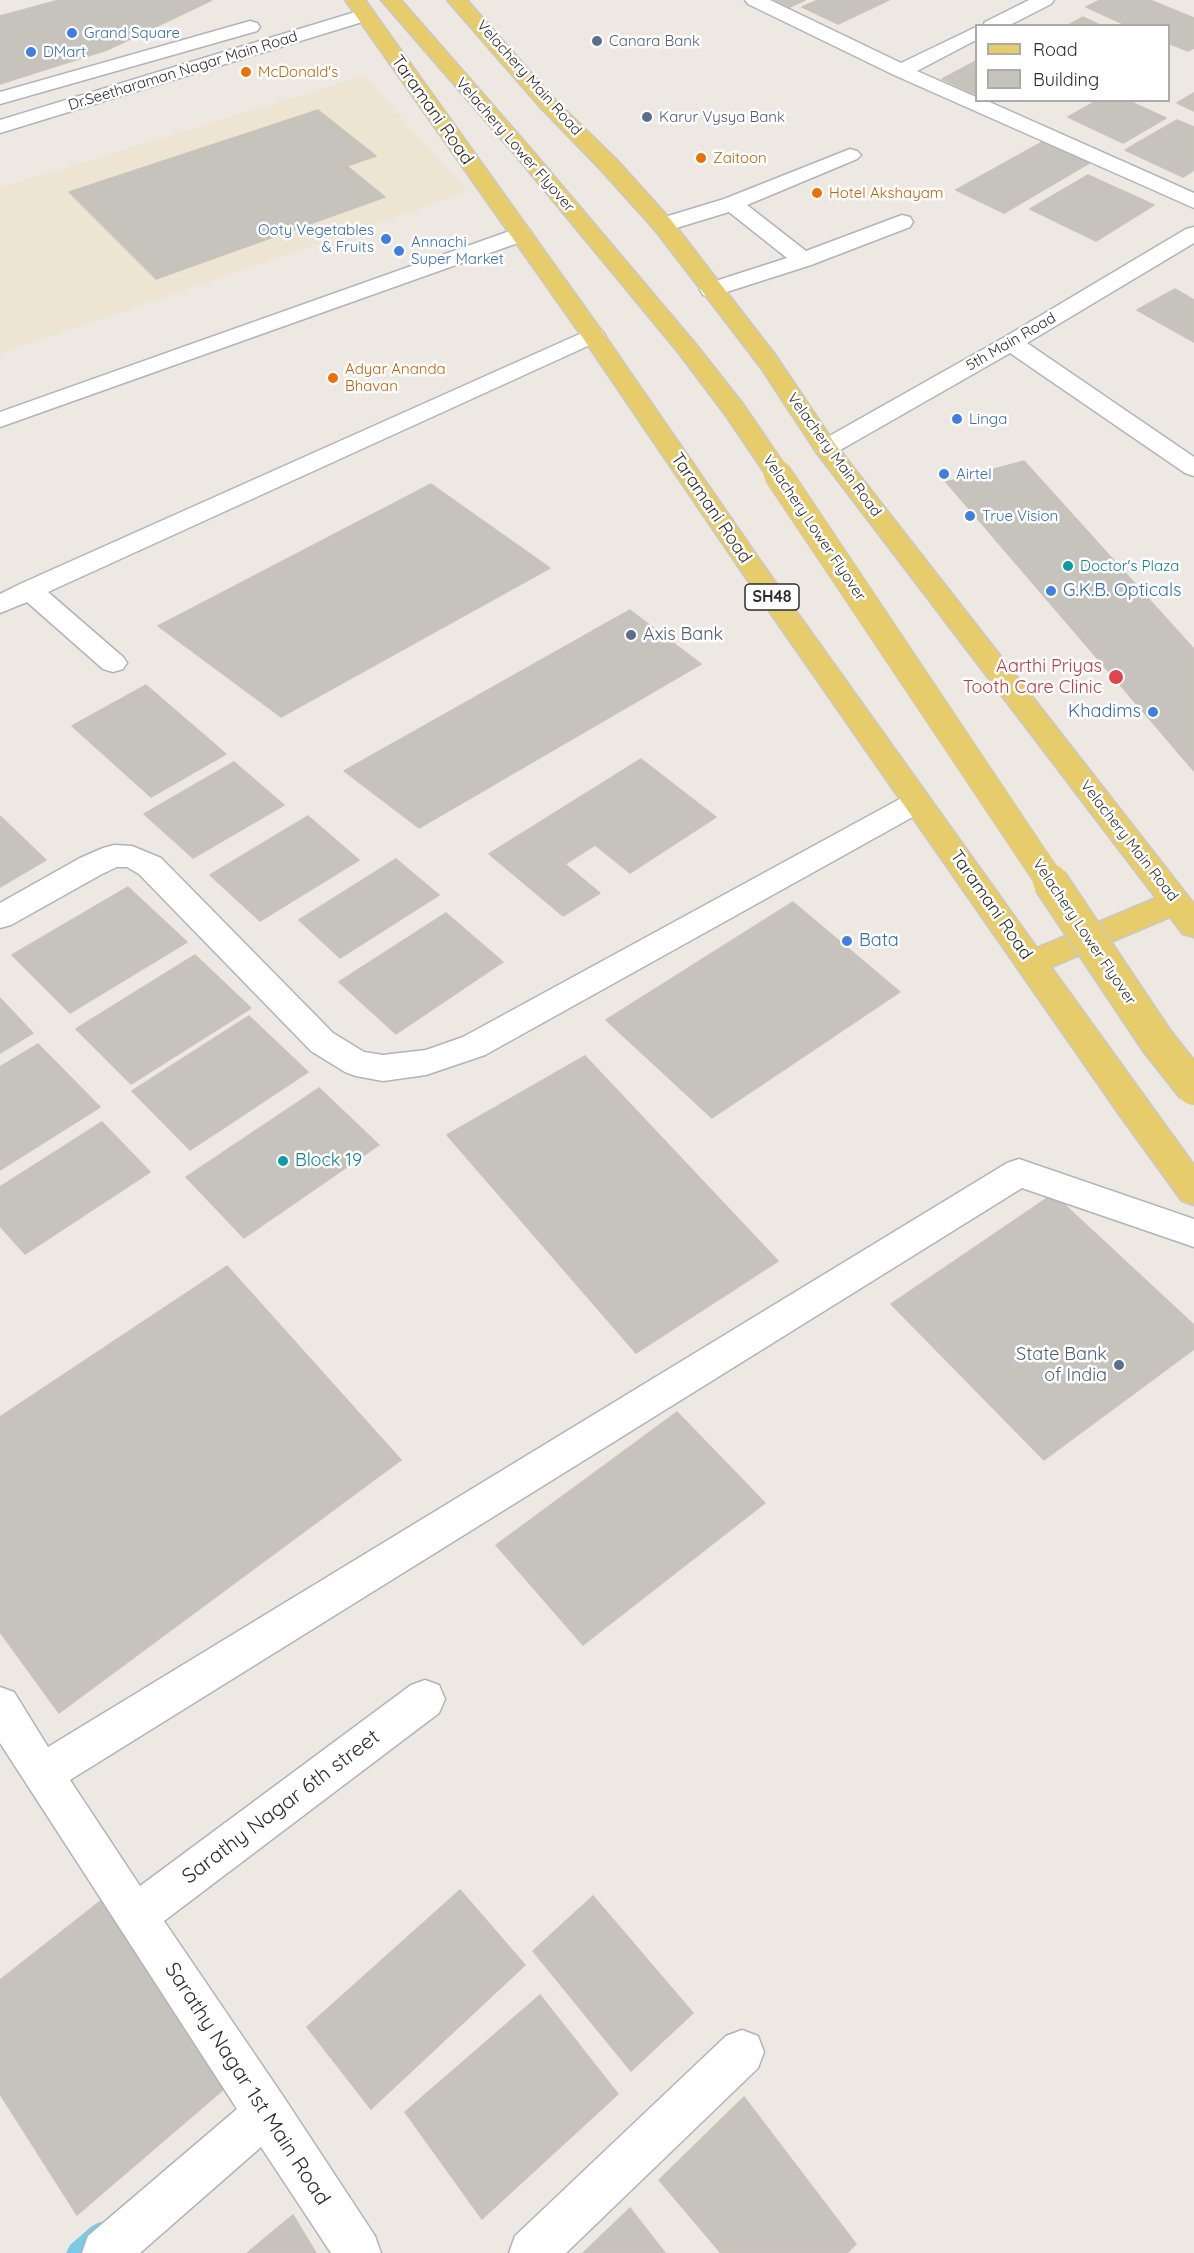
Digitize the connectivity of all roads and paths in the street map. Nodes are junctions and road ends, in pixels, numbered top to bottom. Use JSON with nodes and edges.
{"nodes":[{"id":1,"x":391,"y":0,"type":"edge"},
{"id":2,"x":457,"y":0,"type":"edge"},
{"id":3,"x":755,"y":0,"type":"edge"},
{"id":4,"x":1044,"y":0,"type":"edge"},
{"id":5,"x":351,"y":5,"type":"edge"},
{"id":6,"x":269,"y":22,"type":"dead end"},
{"id":7,"x":996,"y":24,"type":"edge"},
{"id":8,"x":975,"y":34,"type":"edge"},
{"id":9,"x":901,"y":71,"type":"junction"},
{"id":10,"x":0,"y":98,"type":"edge"},
{"id":11,"x":0,"y":127,"type":"edge"},
{"id":12,"x":850,"y":155,"type":"dead end"},
{"id":13,"x":1194,"y":201,"type":"edge"},
{"id":14,"x":732,"y":204,"type":"junction"},
{"id":15,"x":902,"y":222,"type":"dead end"},
{"id":16,"x":663,"y":225,"type":"junction"},
{"id":17,"x":520,"y":234,"type":"junction"},
{"id":18,"x":1194,"y":234,"type":"edge"},
{"id":19,"x":804,"y":260,"type":"junction"},
{"id":20,"x":711,"y":290,"type":"junction"},
{"id":21,"x":593,"y":335,"type":"junction"},
{"id":22,"x":1011,"y":343,"type":"junction"},
{"id":23,"x":0,"y":420,"type":"edge"},
{"id":24,"x":826,"y":448,"type":"junction"},
{"id":25,"x":1194,"y":468,"type":"edge"},
{"id":26,"x":29,"y":590,"type":"junction"},
{"id":27,"x":0,"y":604,"type":"edge"},
{"id":28,"x":113,"y":663,"type":"dead end"},
{"id":29,"x":917,"y":802,"type":"junction"},
{"id":30,"x":1185,"y":914,"type":"edge"},
{"id":31,"x":0,"y":917,"type":"edge"},
{"id":32,"x":1031,"y":963,"type":"junction"},
{"id":33,"x":1194,"y":1088,"type":"edge"},
{"id":34,"x":1194,"y":1191,"type":"edge"},
{"id":35,"x":1194,"y":1233,"type":"edge"},
{"id":36,"x":425,"y":1699,"type":"dead end"},
{"id":37,"x":0,"y":1706,"type":"edge"},
{"id":38,"x":42,"y":1774,"type":"junction"},
{"id":39,"x":136,"y":1915,"type":"junction"},
{"id":40,"x":742,"y":2052,"type":"dead end"},
{"id":41,"x":267,"y":2112,"type":"junction"},
{"id":42,"x":105,"y":2253,"type":"edge"},
{"id":43,"x":358,"y":2253,"type":"edge"},
{"id":44,"x":532,"y":2253,"type":"edge"}],
"edges":[{"from":1,"to":33,"type":"main road","name":"Velachery Lower Flyover","bridge":true},
{"from":2,"to":16,"type":"main road","name":"Velachery Main Road"},
{"from":3,"to":9,"type":"street"},
{"from":4,"to":7,"type":"street"},
{"from":5,"to":11,"type":"street","name":"Dr.Seetharaman Nagar Main Road"},
{"from":5,"to":17,"type":"main road","name":"Taramani Road","number":"SH48"},
{"from":6,"to":10,"type":"street"},
{"from":8,"to":9,"type":"street"},
{"from":9,"to":13,"type":"street"},
{"from":12,"to":14,"type":"street"},
{"from":14,"to":16,"type":"street"},
{"from":14,"to":19,"type":"street"},
{"from":15,"to":19,"type":"street"},
{"from":16,"to":20,"type":"main road","name":"Velachery Main Road"},
{"from":17,"to":21,"type":"main road","name":"Taramani Road","number":"SH48"},
{"from":17,"to":23,"type":"street"},
{"from":18,"to":22,"type":"street","name":"5th Main Road"},
{"from":19,"to":20,"type":"street"},
{"from":20,"to":24,"type":"main road","name":"Velachery Main Road"},
{"from":21,"to":26,"type":"street"},
{"from":21,"to":29,"type":"main road","name":"Taramani Road","number":"SH48"},
{"from":22,"to":24,"type":"street","name":"5th Main Road"},
{"from":22,"to":25,"type":"street"},
{"from":24,"to":30,"type":"main road","name":"Velachery Main Road"},
{"from":26,"to":27,"type":"street"},
{"from":26,"to":28,"type":"street"},
{"from":29,"to":31,"type":"street"},
{"from":29,"to":32,"type":"main road","name":"Taramani Road","number":"SH48"},
{"from":30,"to":32,"type":"main road"},
{"from":32,"to":34,"type":"main road","name":"Taramani Road","number":"SH48"},
{"from":35,"to":38,"type":"street"},
{"from":36,"to":39,"type":"street","name":"Sarathy Nagar 6th street"},
{"from":37,"to":38,"type":"street","name":"Sarathy Nagar 1st Main Road"},
{"from":38,"to":39,"type":"street","name":"Sarathy Nagar 1st Main Road"},
{"from":39,"to":41,"type":"street","name":"Sarathy Nagar 1st Main Road"},
{"from":40,"to":44,"type":"street"},
{"from":41,"to":42,"type":"street"},
{"from":41,"to":43,"type":"street","name":"Sarathy Nagar 1st Main Road"}]}
